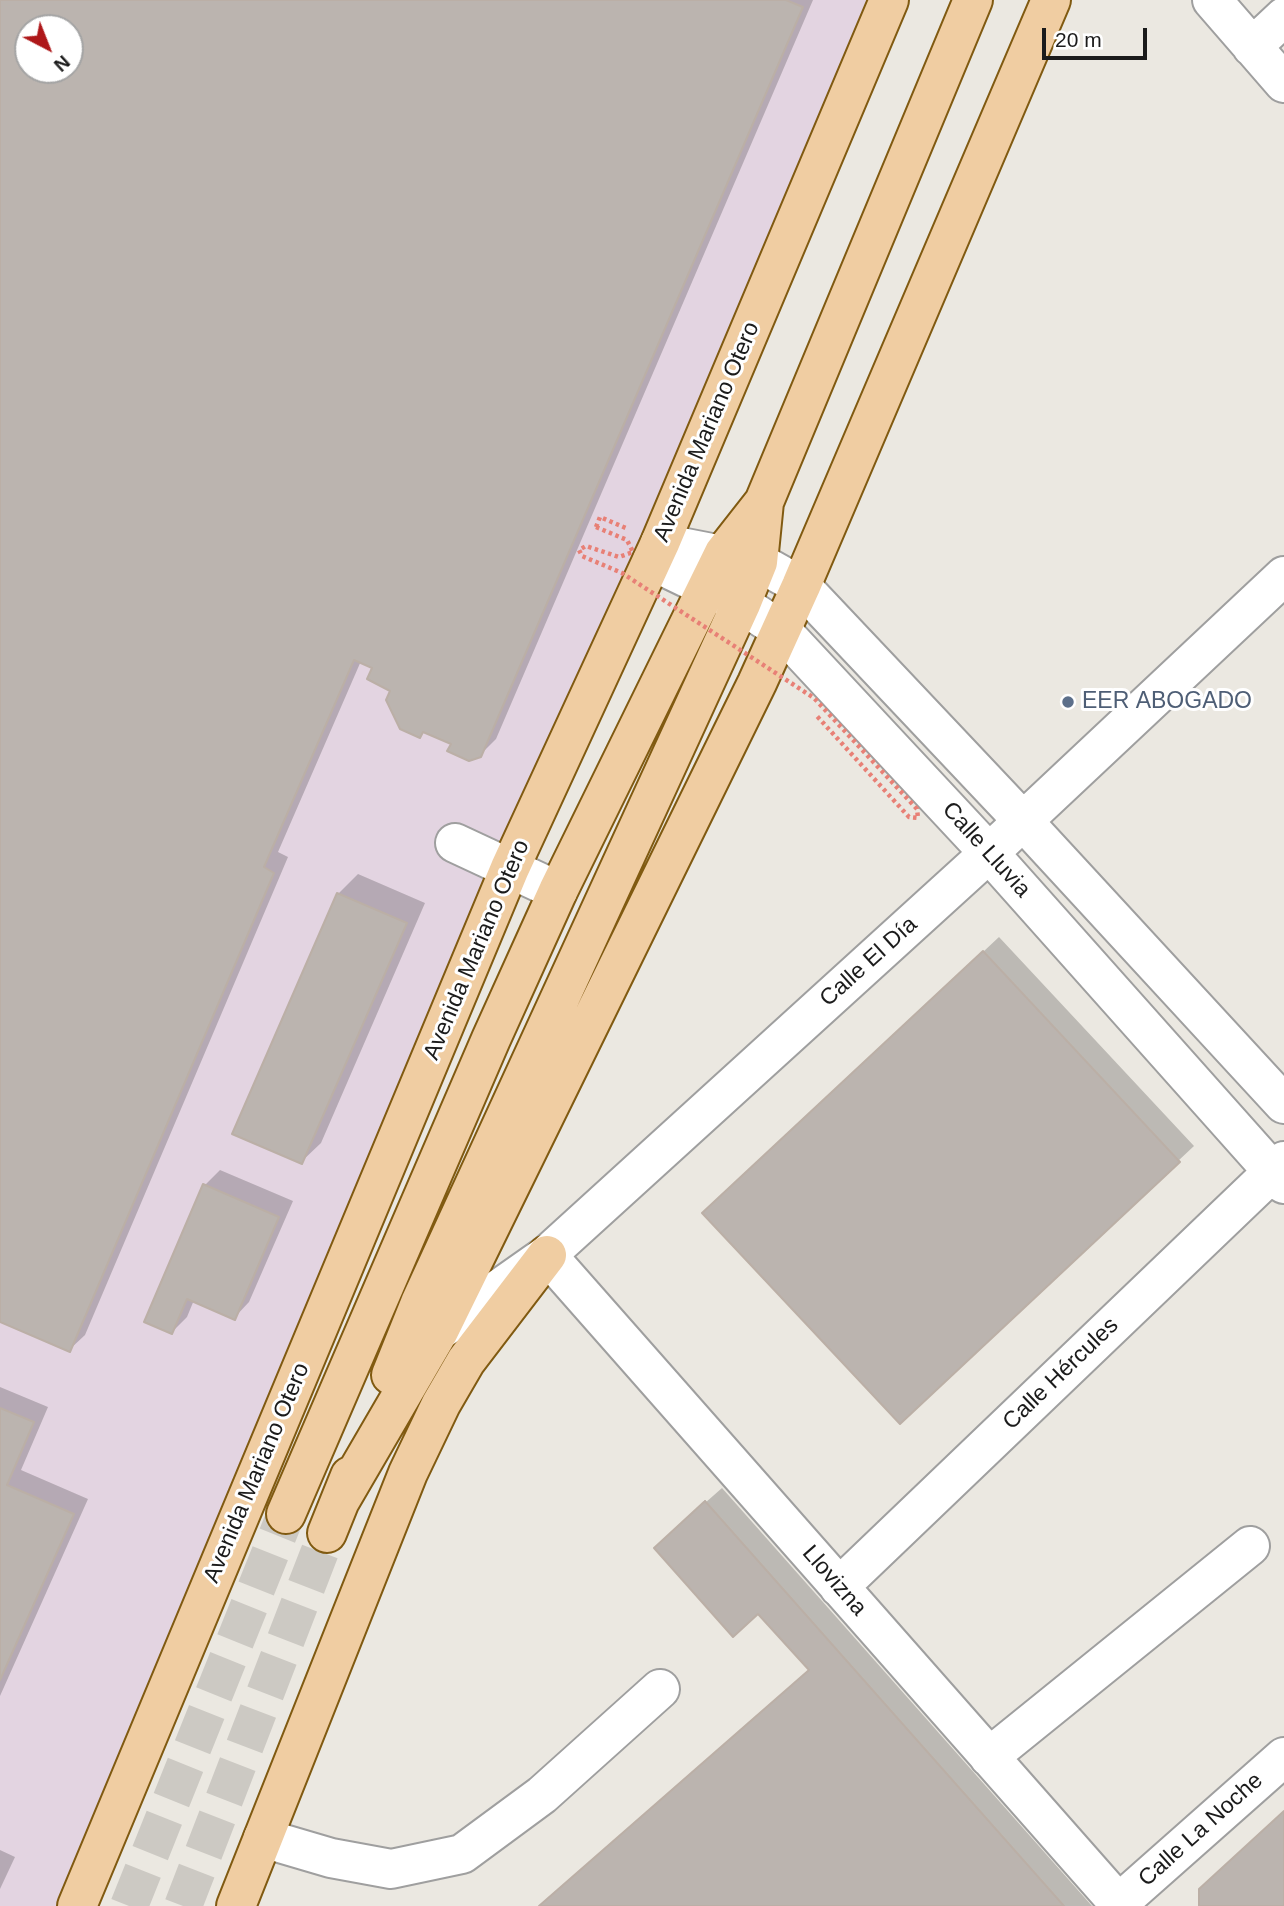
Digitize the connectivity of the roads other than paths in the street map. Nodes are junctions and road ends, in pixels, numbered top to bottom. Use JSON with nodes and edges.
{"nodes":[{"id":1,"x":890,"y":0,"type":"edge"},
{"id":2,"x":973,"y":0,"type":"edge"},
{"id":3,"x":1051,"y":0,"type":"edge"},
{"id":4,"x":1212,"y":0,"type":"edge"},
{"id":5,"x":1284,"y":17,"type":"edge"},
{"id":6,"x":1252,"y":47,"type":"junction"},
{"id":7,"x":1284,"y":83,"type":"edge"},
{"id":8,"x":656,"y":552,"type":"junction"},
{"id":9,"x":741,"y":557,"type":"junction"},
{"id":10,"x":1284,"y":576,"type":"edge"},
{"id":11,"x":802,"y":586,"type":"junction"},
{"id":12,"x":706,"y":588,"type":"junction"},
{"id":13,"x":741,"y":604,"type":"junction"},
{"id":14,"x":781,"y":630,"type":"junction"},
{"id":15,"x":1023,"y":821,"type":"junction"},
{"id":16,"x":455,"y":843,"type":"dead end"},
{"id":17,"x":989,"y":853,"type":"junction"},
{"id":18,"x":510,"y":869,"type":"junction"},
{"id":19,"x":558,"y":891,"type":"junction"},
{"id":20,"x":1284,"y":1104,"type":"edge"},
{"id":21,"x":1280,"y":1172,"type":"edge"},
{"id":22,"x":547,"y":1255,"type":"junction"},
{"id":23,"x":439,"y":1331,"type":"junction"},
{"id":24,"x":286,"y":1514,"type":"tunnel mouth"},
{"id":25,"x":1250,"y":1546,"type":"dead end"},
{"id":26,"x":839,"y":1587,"type":"junction"},
{"id":27,"x":660,"y":1689,"type":"dead end"},
{"id":28,"x":989,"y":1757,"type":"junction"},
{"id":29,"x":1284,"y":1757,"type":"edge"},
{"id":30,"x":263,"y":1838,"type":"junction"},
{"id":31,"x":1120,"y":1905,"type":"edge"},
{"id":32,"x":77,"y":1906,"type":"edge"},
{"id":33,"x":236,"y":1906,"type":"edge"}],
"edges":[{"from":1,"to":8,"type":"main road","name":"Avenida Mariano Otero"},
{"from":2,"to":9,"type":"main road","name":"Avenida Mariano Otero"},
{"from":3,"to":11,"type":"main road","name":"Avenida Mariano Otero"},
{"from":4,"to":6,"type":"street"},
{"from":5,"to":6,"type":"street"},
{"from":6,"to":7,"type":"street"},
{"from":8,"to":9,"type":"street","name":"Calle Lluvia"},
{"from":8,"to":12,"type":"street","name":"Calle Lluvia"},
{"from":8,"to":18,"type":"main road","name":"Avenida Mariano Otero"},
{"from":9,"to":11,"type":"street","name":"Calle Lluvia"},
{"from":9,"to":12,"type":"main road","name":"Avenida Mariano Otero"},
{"from":9,"to":13,"type":"main road","name":"Avenida Mariano Otero"},
{"from":10,"to":15,"type":"street","name":"Calle El Día"},
{"from":11,"to":14,"type":"main road","name":"Avenida Mariano Otero"},
{"from":11,"to":15,"type":"street","name":"Calle Lluvia"},
{"from":12,"to":13,"type":"street","name":"Calle Lluvia"},
{"from":12,"to":19,"type":"main road","name":"Avenida Mariano Otero"},
{"from":13,"to":14,"type":"street","name":"Calle Lluvia"},
{"from":13,"to":23,"type":"main road","name":"Avenida Mariano Otero"},
{"from":14,"to":17,"type":"street","name":"Calle Lluvia"},
{"from":14,"to":23,"type":"main road","name":"Avenida Mariano Otero"},
{"from":15,"to":17,"type":"street","name":"Calle El Día"},
{"from":15,"to":20,"type":"street","name":"Calle Lluvia"},
{"from":16,"to":18,"type":"street"},
{"from":17,"to":21,"type":"street","name":"Calle Lluvia"},
{"from":17,"to":22,"type":"street","name":"Calle El Día"},
{"from":18,"to":19,"type":"street"},
{"from":18,"to":32,"type":"main road","name":"Avenida Mariano Otero"},
{"from":19,"to":24,"type":"main road","name":"Avenida Mariano Otero"},
{"from":21,"to":26,"type":"street","name":"Calle Hércules"},
{"from":22,"to":23,"type":"street","name":"Calle El Día"},
{"from":22,"to":26,"type":"street","name":"Llovizna"},
{"from":22,"to":30,"type":"main road"},
{"from":25,"to":28,"type":"street"},
{"from":26,"to":28,"type":"street","name":"Llovizna"},
{"from":27,"to":30,"type":"street"},
{"from":28,"to":31,"type":"street","name":"Llovizna"},
{"from":29,"to":31,"type":"street","name":"Calle La Noche"},
{"from":30,"to":33,"type":"main road"}]}
